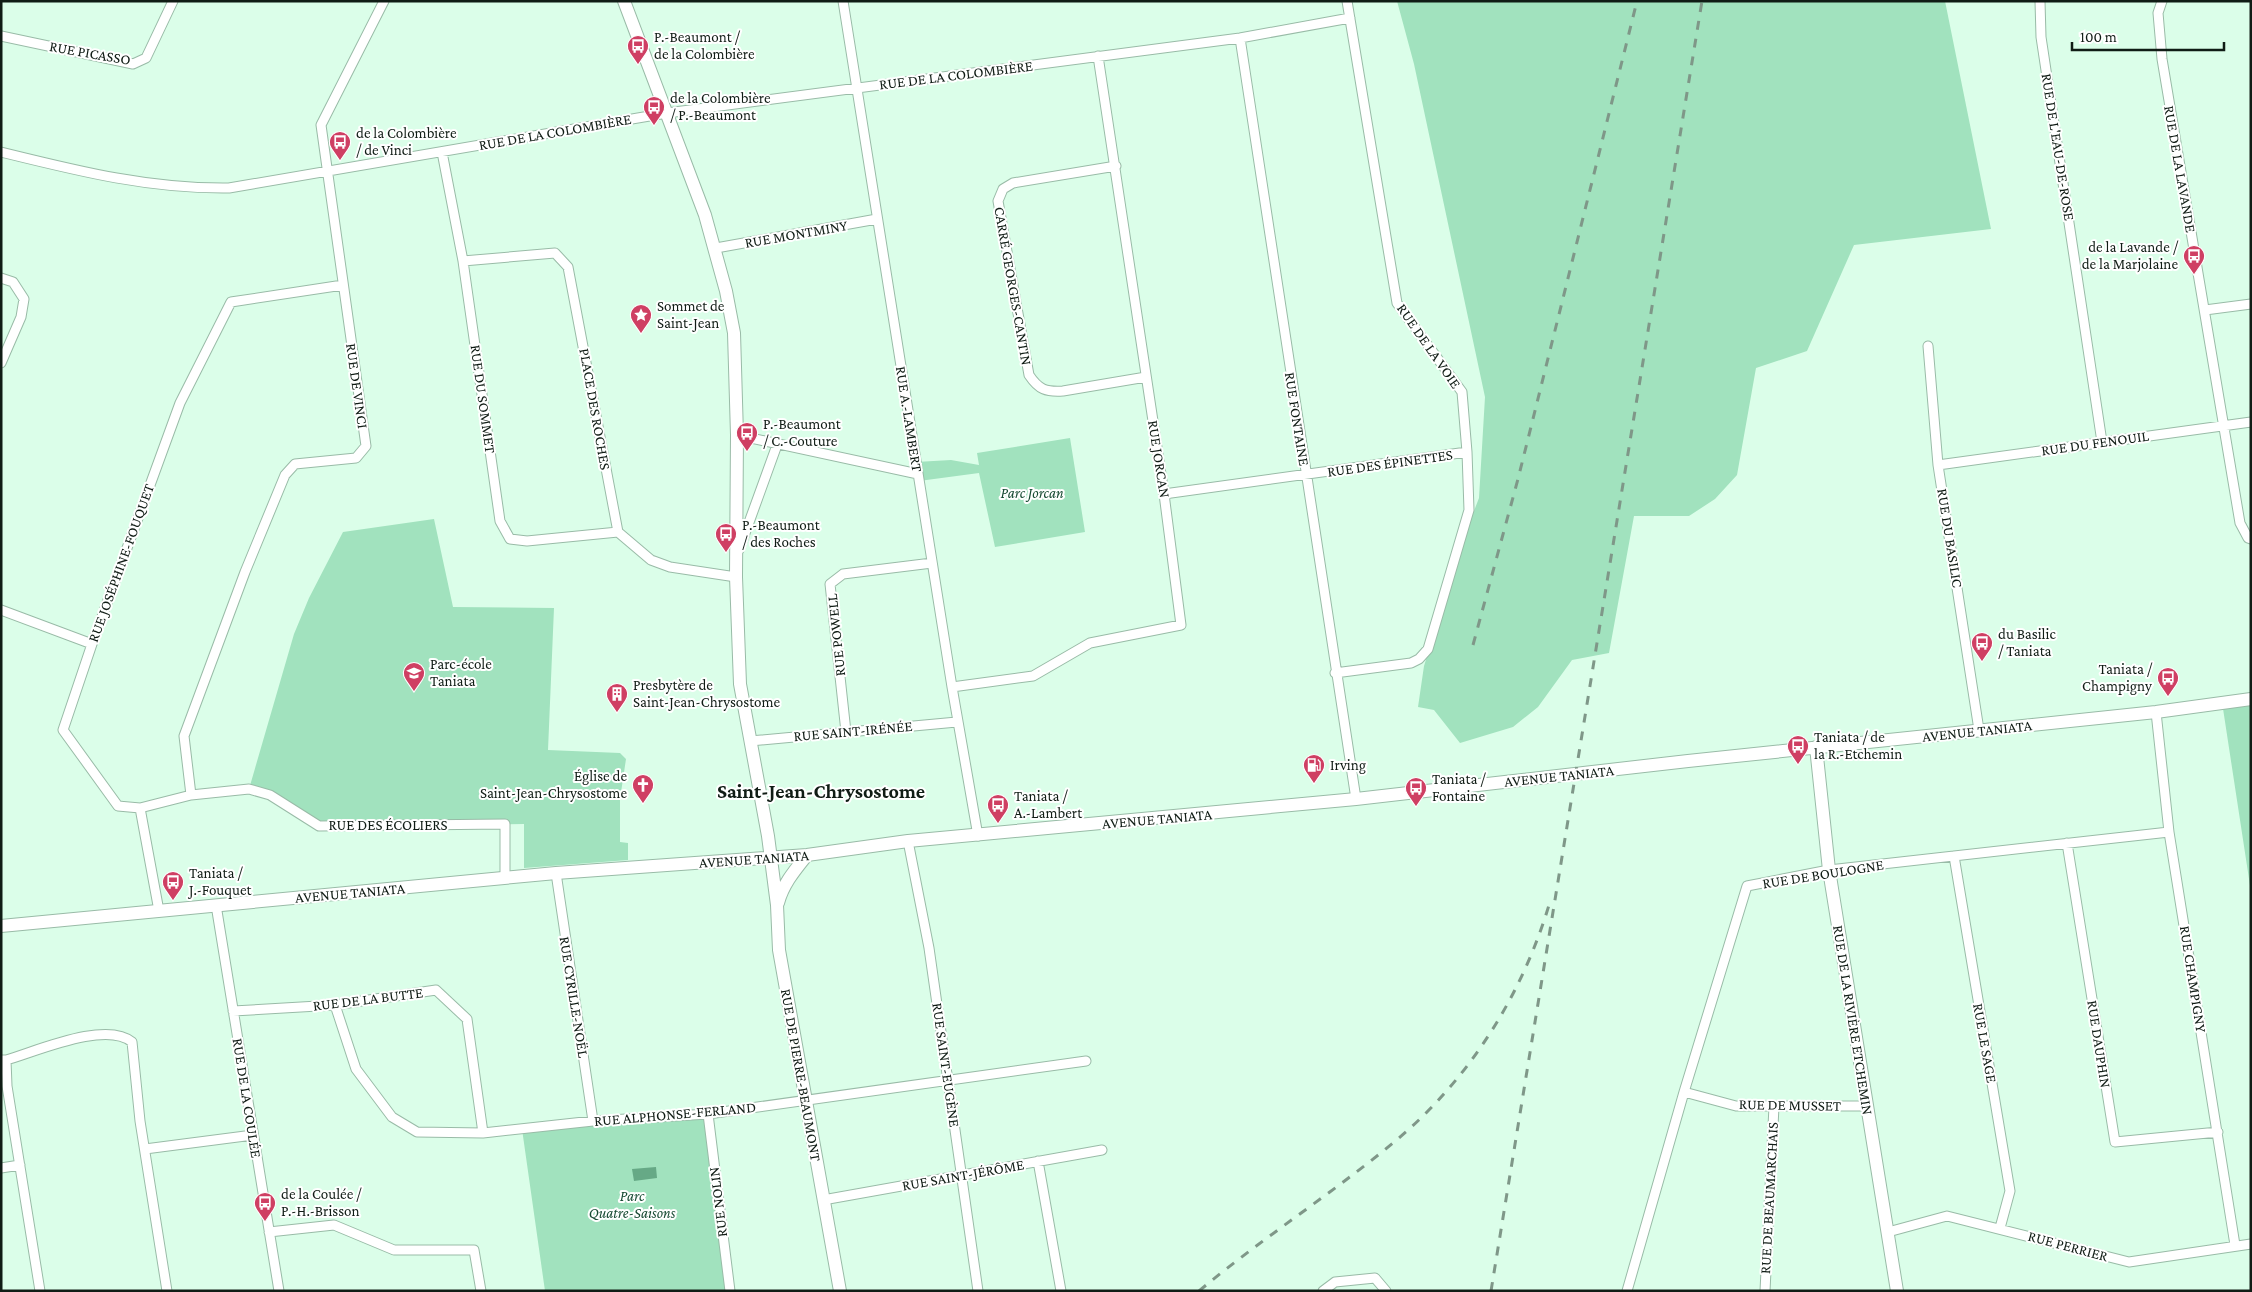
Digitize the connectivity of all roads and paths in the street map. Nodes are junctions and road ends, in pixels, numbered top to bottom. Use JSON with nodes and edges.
{"nodes":[{"id":1,"x":173,"y":1,"type":"edge"},
{"id":2,"x":384,"y":1,"type":"edge"},
{"id":3,"x":624,"y":1,"type":"edge"},
{"id":4,"x":842,"y":1,"type":"edge"},
{"id":5,"x":1347,"y":1,"type":"edge"},
{"id":6,"x":2040,"y":1,"type":"edge"},
{"id":7,"x":2162,"y":1,"type":"edge"},
{"id":8,"x":1350,"y":18,"type":"junction"},
{"id":9,"x":1,"y":36,"type":"edge"},
{"id":10,"x":1240,"y":38,"type":"junction"},
{"id":11,"x":1098,"y":56,"type":"junction"},
{"id":12,"x":856,"y":88,"type":"junction"},
{"id":13,"x":667,"y":113,"type":"junction"},
{"id":14,"x":1,"y":152,"type":"edge"},
{"id":15,"x":442,"y":152,"type":"junction"},
{"id":16,"x":1116,"y":166,"type":"junction"},
{"id":17,"x":328,"y":171,"type":"junction"},
{"id":18,"x":877,"y":219,"type":"junction"},
{"id":19,"x":716,"y":248,"type":"junction"},
{"id":20,"x":464,"y":261,"type":"junction"},
{"id":21,"x":1,"y":278,"type":"edge"},
{"id":22,"x":343,"y":285,"type":"junction"},
{"id":23,"x":2251,"y":304,"type":"edge"},
{"id":24,"x":2205,"y":310,"type":"junction"},
{"id":25,"x":1928,"y":346,"type":"dead end"},
{"id":26,"x":1,"y":363,"type":"edge"},
{"id":27,"x":1146,"y":378,"type":"junction"},
{"id":28,"x":2251,"y":422,"type":"edge"},
{"id":29,"x":2224,"y":426,"type":"junction"},
{"id":30,"x":737,"y":435,"type":"junction"},
{"id":31,"x":2102,"y":442,"type":"junction"},
{"id":32,"x":777,"y":445,"type":"junction"},
{"id":33,"x":1467,"y":452,"type":"junction"},
{"id":34,"x":1938,"y":464,"type":"junction"},
{"id":35,"x":918,"y":474,"type":"junction"},
{"id":36,"x":1305,"y":475,"type":"junction"},
{"id":37,"x":1164,"y":494,"type":"junction"},
{"id":38,"x":618,"y":532,"type":"junction"},
{"id":39,"x":2251,"y":539,"type":"edge"},
{"id":40,"x":736,"y":557,"type":"junction"},
{"id":41,"x":932,"y":563,"type":"junction"},
{"id":42,"x":736,"y":577,"type":"junction"},
{"id":43,"x":1,"y":610,"type":"edge"},
{"id":44,"x":92,"y":644,"type":"junction"},
{"id":45,"x":1335,"y":673,"type":"junction"},
{"id":46,"x":952,"y":687,"type":"junction"},
{"id":47,"x":2251,"y":699,"type":"edge"},
{"id":48,"x":2156,"y":712,"type":"junction"},
{"id":49,"x":957,"y":722,"type":"junction"},
{"id":50,"x":1980,"y":730,"type":"junction"},
{"id":51,"x":846,"y":732,"type":"junction"},
{"id":52,"x":750,"y":741,"type":"junction"},
{"id":53,"x":1816,"y":748,"type":"junction"},
{"id":54,"x":191,"y":795,"type":"junction"},
{"id":55,"x":1356,"y":799,"type":"junction"},
{"id":56,"x":140,"y":808,"type":"junction"},
{"id":57,"x":2170,"y":832,"type":"junction"},
{"id":58,"x":978,"y":836,"type":"junction"},
{"id":59,"x":908,"y":841,"type":"junction"},
{"id":60,"x":2067,"y":843,"type":"junction"},
{"id":61,"x":808,"y":855,"type":"junction"},
{"id":62,"x":1954,"y":856,"type":"junction"},
{"id":63,"x":770,"y":858,"type":"junction"},
{"id":64,"x":1828,"y":870,"type":"junction"},
{"id":65,"x":556,"y":873,"type":"junction"},
{"id":66,"x":505,"y":878,"type":"junction"},
{"id":67,"x":216,"y":905,"type":"junction"},
{"id":68,"x":777,"y":905,"type":"junction"},
{"id":69,"x":159,"y":911,"type":"junction"},
{"id":70,"x":1,"y":926,"type":"edge"},
{"id":71,"x":335,"y":1004,"type":"junction"},
{"id":72,"x":233,"y":1011,"type":"junction"},
{"id":73,"x":3,"y":1060,"type":"edge"},
{"id":74,"x":1086,"y":1061,"type":"dead end"},
{"id":75,"x":949,"y":1080,"type":"junction"},
{"id":76,"x":1684,"y":1092,"type":"junction"},
{"id":77,"x":805,"y":1100,"type":"junction"},
{"id":78,"x":1774,"y":1106,"type":"junction"},
{"id":79,"x":1867,"y":1106,"type":"junction"},
{"id":80,"x":708,"y":1114,"type":"junction"},
{"id":81,"x":593,"y":1121,"type":"junction"},
{"id":82,"x":2218,"y":1132,"type":"junction"},
{"id":83,"x":483,"y":1133,"type":"junction"},
{"id":84,"x":253,"y":1135,"type":"junction"},
{"id":85,"x":145,"y":1149,"type":"junction"},
{"id":86,"x":1102,"y":1150,"type":"dead end"},
{"id":87,"x":1038,"y":1161,"type":"junction"},
{"id":88,"x":20,"y":1165,"type":"junction"},
{"id":89,"x":1,"y":1168,"type":"edge"},
{"id":90,"x":962,"y":1176,"type":"junction"},
{"id":91,"x":824,"y":1200,"type":"junction"},
{"id":92,"x":2000,"y":1228,"type":"junction"},
{"id":93,"x":269,"y":1232,"type":"junction"},
{"id":94,"x":1888,"y":1232,"type":"junction"},
{"id":95,"x":2251,"y":1244,"type":"edge"},
{"id":96,"x":2236,"y":1245,"type":"junction"},
{"id":97,"x":40,"y":1291,"type":"edge"},
{"id":98,"x":167,"y":1291,"type":"edge"},
{"id":99,"x":279,"y":1291,"type":"edge"},
{"id":100,"x":481,"y":1291,"type":"edge"},
{"id":101,"x":730,"y":1291,"type":"edge"},
{"id":102,"x":840,"y":1291,"type":"edge"},
{"id":103,"x":978,"y":1291,"type":"edge"},
{"id":104,"x":1061,"y":1291,"type":"edge"},
{"id":105,"x":1323,"y":1291,"type":"edge"},
{"id":106,"x":1386,"y":1291,"type":"edge"},
{"id":107,"x":1628,"y":1291,"type":"edge"},
{"id":108,"x":1765,"y":1291,"type":"edge"},
{"id":109,"x":1897,"y":1291,"type":"edge"}],
"edges":[{"from":1,"to":9,"type":"street","name":"RUE PICASSO"},
{"from":2,"to":17,"type":"street","name":"RUE DE VINCI"},
{"from":3,"to":13,"type":"main road","name":"RUE DE PIERRE-BEAUMONT"},
{"from":4,"to":12,"type":"street","name":"RUE A.-LAMBERT"},
{"from":5,"to":8,"type":"street","name":"RUE DE LA VOIE"},
{"from":6,"to":31,"type":"street","name":"RUE DE L'EAU-DE-ROSE"},
{"from":7,"to":24,"type":"street","name":"RUE DE LA LAVANDE"},
{"from":8,"to":10,"type":"street","name":"RUE DE LA COLOMBIÈRE"},
{"from":8,"to":33,"type":"street","name":"RUE DE LA VOIE"},
{"from":10,"to":11,"type":"street","name":"RUE DE LA COLOMBIÈRE"},
{"from":10,"to":36,"type":"street","name":"RUE FONTAINE"},
{"from":11,"to":12,"type":"street","name":"RUE DE LA COLOMBIÈRE"},
{"from":11,"to":16,"type":"street","name":"RUE JORCAN"},
{"from":12,"to":13,"type":"street","name":"RUE DE LA COLOMBIÈRE"},
{"from":12,"to":18,"type":"street","name":"RUE A.-LAMBERT"},
{"from":13,"to":15,"type":"street","name":"RUE DE LA COLOMBIÈRE"},
{"from":13,"to":19,"type":"main road","name":"RUE DE PIERRE-BEAUMONT"},
{"from":14,"to":17,"type":"street","name":"RUE DE LA COLOMBIÈRE"},
{"from":15,"to":17,"type":"street","name":"RUE DE LA COLOMBIÈRE"},
{"from":15,"to":20,"type":"street","name":"RUE DU SOMMET"},
{"from":16,"to":27,"type":"street","name":"RUE JORCAN"},
{"from":16,"to":27,"type":"street","name":"CARRÉ GEORGES-CANTIN"},
{"from":17,"to":22,"type":"street","name":"RUE DE VINCI"},
{"from":18,"to":19,"type":"street","name":"RUE MONTMINY"},
{"from":18,"to":35,"type":"street","name":"RUE A.-LAMBERT"},
{"from":19,"to":30,"type":"main road","name":"RUE DE PIERRE-BEAUMONT"},
{"from":20,"to":38,"type":"street","name":"PLACE DES ROCHES"},
{"from":20,"to":38,"type":"street","name":"RUE DU SOMMET"},
{"from":21,"to":26,"type":"street"},
{"from":22,"to":44,"type":"street","name":"RUE JOSÉPHINE-FOUQUET"},
{"from":22,"to":54,"type":"street","name":"RUE DE VINCI"},
{"from":23,"to":24,"type":"street"},
{"from":24,"to":29,"type":"street","name":"RUE DE LA LAVANDE"},
{"from":25,"to":34,"type":"street","name":"RUE DU BASILIC"},
{"from":27,"to":37,"type":"street","name":"RUE JORCAN"},
{"from":28,"to":29,"type":"street","name":"RUE DU FENOUIL"},
{"from":29,"to":31,"type":"street","name":"RUE DU FENOUIL"},
{"from":29,"to":39,"type":"street","name":"RUE DE LA LAVANDE"},
{"from":30,"to":32,"type":"street"},
{"from":30,"to":40,"type":"main road","name":"RUE DE PIERRE-BEAUMONT"},
{"from":31,"to":34,"type":"street","name":"RUE DU FENOUIL"},
{"from":32,"to":35,"type":"street"},
{"from":32,"to":40,"type":"street"},
{"from":33,"to":36,"type":"street","name":"RUE DES ÉPINETTES"},
{"from":33,"to":45,"type":"street","name":"RUE DE LA VOIE"},
{"from":34,"to":50,"type":"street","name":"RUE DU BASILIC"},
{"from":35,"to":41,"type":"street","name":"RUE A.-LAMBERT"},
{"from":36,"to":37,"type":"street","name":"RUE DES ÉPINETTES"},
{"from":36,"to":45,"type":"street","name":"RUE FONTAINE"},
{"from":37,"to":46,"type":"street","name":"RUE JORCAN"},
{"from":38,"to":42,"type":"street"},
{"from":40,"to":42,"type":"main road","name":"RUE DE PIERRE-BEAUMONT"},
{"from":41,"to":46,"type":"street","name":"RUE A.-LAMBERT"},
{"from":41,"to":51,"type":"street","name":"RUE POWELL"},
{"from":42,"to":52,"type":"main road","name":"RUE DE PIERRE-BEAUMONT"},
{"from":43,"to":44,"type":"street"},
{"from":44,"to":56,"type":"street","name":"RUE JOSÉPHINE-FOUQUET"},
{"from":45,"to":55,"type":"street","name":"RUE FONTAINE"},
{"from":46,"to":49,"type":"street","name":"RUE A.-LAMBERT"},
{"from":47,"to":48,"type":"main road","name":"AVENUE TANIATA"},
{"from":48,"to":50,"type":"main road","name":"AVENUE TANIATA"},
{"from":48,"to":57,"type":"street","name":"RUE CHAMPIGNY"},
{"from":49,"to":51,"type":"street","name":"RUE SAINT-IRÉNÉE"},
{"from":49,"to":58,"type":"street","name":"RUE A.-LAMBERT"},
{"from":50,"to":53,"type":"main road","name":"AVENUE TANIATA"},
{"from":51,"to":52,"type":"street","name":"RUE SAINT-IRÉNÉE"},
{"from":52,"to":63,"type":"main road","name":"RUE DE PIERRE-BEAUMONT"},
{"from":53,"to":55,"type":"main road","name":"AVENUE TANIATA"},
{"from":53,"to":64,"type":"main road","name":"RUE DE LA RIVIÈRE ETCHEMIN"},
{"from":54,"to":56,"type":"street","name":"RUE DES ÉCOLIERS"},
{"from":54,"to":66,"type":"street","name":"RUE DES ÉCOLIERS"},
{"from":55,"to":58,"type":"main road","name":"AVENUE TANIATA"},
{"from":56,"to":69,"type":"street"},
{"from":57,"to":60,"type":"street","name":"RUE DE BOULOGNE"},
{"from":57,"to":82,"type":"street","name":"RUE CHAMPIGNY"},
{"from":58,"to":59,"type":"main road","name":"AVENUE TANIATA"},
{"from":59,"to":61,"type":"main road","name":"AVENUE TANIATA"},
{"from":59,"to":75,"type":"street","name":"RUE SAINT-EUGÈNE"},
{"from":60,"to":62,"type":"street","name":"RUE DE BOULOGNE"},
{"from":60,"to":82,"type":"street","name":"RUE DAUPHIN"},
{"from":61,"to":63,"type":"main road","name":"AVENUE TANIATA"},
{"from":61,"to":68,"type":"main road"},
{"from":62,"to":64,"type":"street","name":"RUE DE BOULOGNE"},
{"from":62,"to":92,"type":"street","name":"RUE LE SAGE"},
{"from":63,"to":65,"type":"main road","name":"AVENUE TANIATA"},
{"from":63,"to":68,"type":"main road","name":"RUE DE PIERRE-BEAUMONT"},
{"from":64,"to":76,"type":"street","name":"RUE DE BOULOGNE"},
{"from":64,"to":79,"type":"main road","name":"RUE DE LA RIVIÈRE ETCHEMIN"},
{"from":65,"to":66,"type":"main road","name":"AVENUE TANIATA"},
{"from":65,"to":81,"type":"street","name":"RUE CYRILLE-NOËL"},
{"from":66,"to":67,"type":"main road","name":"AVENUE TANIATA"},
{"from":67,"to":69,"type":"main road","name":"AVENUE TANIATA"},
{"from":67,"to":72,"type":"street","name":"RUE DE LA COULÉE"},
{"from":68,"to":77,"type":"main road","name":"RUE DE PIERRE-BEAUMONT"},
{"from":69,"to":70,"type":"main road","name":"AVENUE TANIATA"},
{"from":71,"to":72,"type":"street","name":"RUE DE LA BUTTE"},
{"from":71,"to":83,"type":"street","name":"RUE ALPHONSE-FERLAND"},
{"from":71,"to":83,"type":"street","name":"RUE DE LA BUTTE"},
{"from":72,"to":84,"type":"street","name":"RUE DE LA COULÉE"},
{"from":73,"to":85,"type":"street"},
{"from":73,"to":88,"type":"street"},
{"from":74,"to":75,"type":"street","name":"RUE ALPHONSE-FERLAND"},
{"from":75,"to":77,"type":"street","name":"RUE ALPHONSE-FERLAND"},
{"from":75,"to":90,"type":"street","name":"RUE SAINT-EUGÈNE"},
{"from":76,"to":78,"type":"street","name":"RUE DE MUSSET"},
{"from":76,"to":107,"type":"street","name":"RUE DE BOULOGNE"},
{"from":77,"to":80,"type":"street","name":"RUE ALPHONSE-FERLAND"},
{"from":77,"to":91,"type":"main road","name":"RUE DE PIERRE-BEAUMONT"},
{"from":78,"to":79,"type":"street","name":"RUE DE MUSSET"},
{"from":78,"to":108,"type":"street","name":"RUE DE BEAUMARCHAIS"},
{"from":79,"to":94,"type":"main road","name":"RUE DE LA RIVIÈRE ETCHEMIN"},
{"from":80,"to":81,"type":"street","name":"RUE ALPHONSE-FERLAND"},
{"from":80,"to":101,"type":"street","name":"RUE NOLIN"},
{"from":81,"to":83,"type":"street","name":"RUE ALPHONSE-FERLAND"},
{"from":82,"to":96,"type":"street","name":"RUE CHAMPIGNY"},
{"from":84,"to":85,"type":"street"},
{"from":84,"to":93,"type":"street","name":"RUE DE LA COULÉE"},
{"from":85,"to":98,"type":"street"},
{"from":86,"to":87,"type":"street","name":"RUE SAINT-JÉRÔME"},
{"from":87,"to":90,"type":"street","name":"RUE SAINT-JÉRÔME"},
{"from":87,"to":104,"type":"street"},
{"from":88,"to":89,"type":"street"},
{"from":88,"to":97,"type":"street"},
{"from":90,"to":91,"type":"street","name":"RUE SAINT-JÉRÔME"},
{"from":90,"to":103,"type":"street","name":"RUE SAINT-EUGÈNE"},
{"from":91,"to":102,"type":"main road","name":"RUE DE PIERRE-BEAUMONT"},
{"from":92,"to":94,"type":"street","name":"RUE PERRIER"},
{"from":92,"to":96,"type":"street","name":"RUE PERRIER"},
{"from":93,"to":99,"type":"street","name":"RUE DE LA COULÉE"},
{"from":93,"to":100,"type":"street"},
{"from":94,"to":109,"type":"main road","name":"RUE DE LA RIVIÈRE ETCHEMIN"},
{"from":95,"to":96,"type":"street","name":"RUE PERRIER"},
{"from":105,"to":106,"type":"street"}]}
